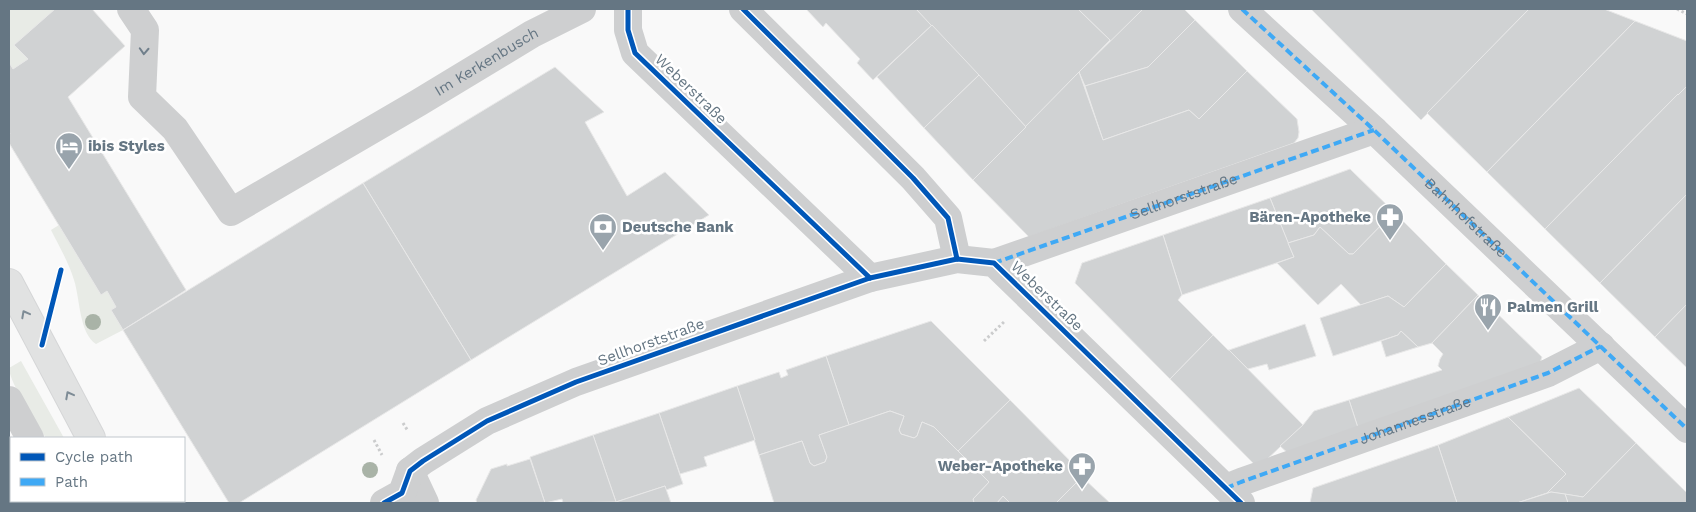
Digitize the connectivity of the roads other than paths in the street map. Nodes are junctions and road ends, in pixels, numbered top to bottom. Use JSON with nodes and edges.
{"nodes":[{"id":1,"x":131,"y":9,"type":"edge"},
{"id":2,"x":582,"y":9,"type":"edge"},
{"id":3,"x":628,"y":9,"type":"edge"},
{"id":4,"x":743,"y":9,"type":"edge"},
{"id":5,"x":1242,"y":9,"type":"edge"},
{"id":6,"x":1374,"y":130,"type":"junction"},
{"id":7,"x":957,"y":259,"type":"junction"},
{"id":8,"x":994,"y":263,"type":"junction"},
{"id":9,"x":870,"y":278,"type":"junction"},
{"id":10,"x":9,"y":283,"type":"edge"},
{"id":11,"x":1601,"y":346,"type":"junction"},
{"id":12,"x":9,"y":400,"type":"edge"},
{"id":13,"x":1687,"y":429,"type":"edge"},
{"id":14,"x":29,"y":437,"type":"edge"},
{"id":15,"x":90,"y":437,"type":"edge"},
{"id":16,"x":410,"y":471,"type":"junction"},
{"id":17,"x":1234,"y":496,"type":"edge"},
{"id":18,"x":384,"y":503,"type":"edge"},
{"id":19,"x":425,"y":503,"type":"edge"}],
"edges":[{"from":1,"to":2,"type":"street","name":"Im Kerkenbusch","one_way":true},
{"from":3,"to":9,"type":"street","name":"Weberstraße"},
{"from":4,"to":7,"type":"street"},
{"from":5,"to":6,"type":"street","name":"Bahnhofstraße"},
{"from":6,"to":8,"type":"street","name":"Sellhorststraße"},
{"from":6,"to":11,"type":"street","name":"Bahnhofstraße"},
{"from":7,"to":8,"type":"street","name":"Weberstraße"},
{"from":7,"to":9,"type":"street","name":"Sellhorststraße"},
{"from":8,"to":17,"type":"street","name":"Weberstraße"},
{"from":9,"to":16,"type":"street","name":"Sellhorststraße"},
{"from":15,"to":10,"type":"main road","one_way":true},
{"from":11,"to":13,"type":"street","name":"Bahnhofstraße"},
{"from":11,"to":17,"type":"street","name":"Johannesstraße"},
{"from":12,"to":14,"type":"street"},
{"from":16,"to":18,"type":"street"},
{"from":16,"to":19,"type":"street"}]}
